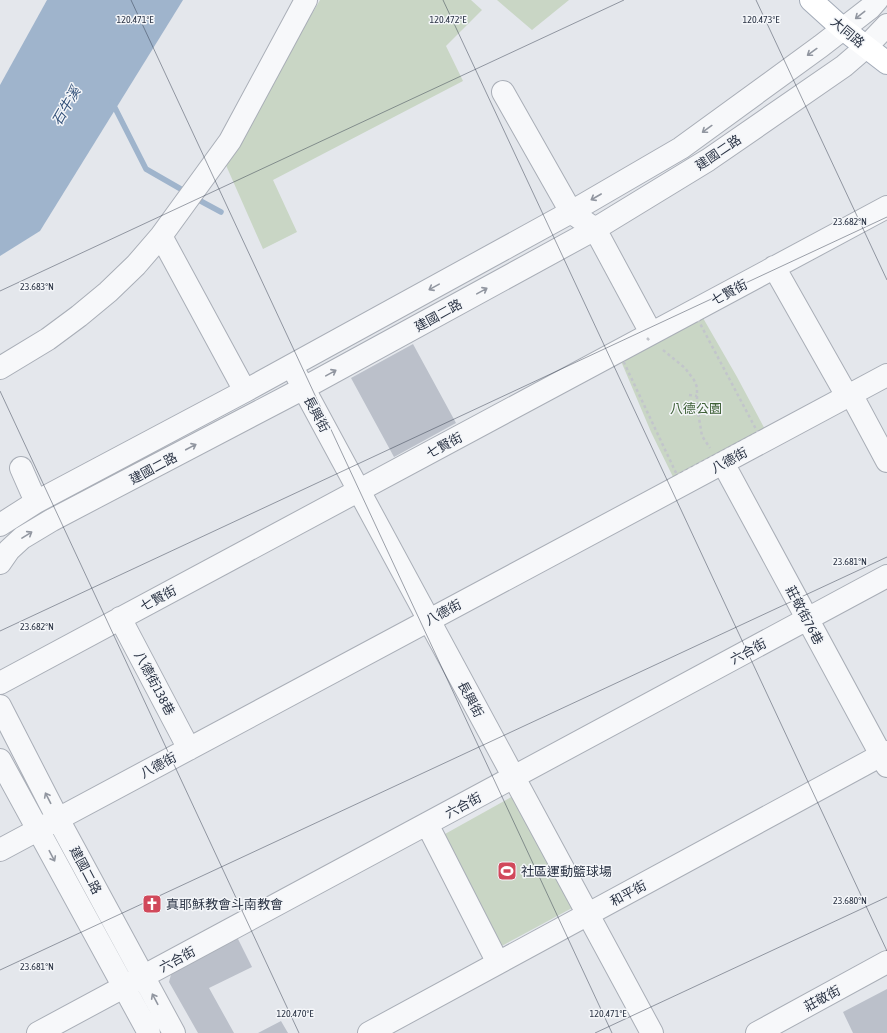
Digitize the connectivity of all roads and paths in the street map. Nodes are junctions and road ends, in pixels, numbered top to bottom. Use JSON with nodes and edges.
{"nodes":[{"id":1,"x":306,"y":0,"type":"edge"},
{"id":2,"x":811,"y":0,"type":"edge"},
{"id":3,"x":877,"y":0,"type":"edge"},
{"id":4,"x":887,"y":25,"type":"edge"},
{"id":5,"x":843,"y":29,"type":"junction"},
{"id":6,"x":866,"y":47,"type":"junction"},
{"id":7,"x":887,"y":63,"type":"edge"},
{"id":8,"x":504,"y":92,"type":"dead end"},
{"id":9,"x":887,"y":207,"type":"edge"},
{"id":10,"x":571,"y":212,"type":"junction"},
{"id":11,"x":595,"y":228,"type":"junction"},
{"id":12,"x":162,"y":236,"type":"junction"},
{"id":13,"x":774,"y":267,"type":"junction"},
{"id":14,"x":653,"y":341,"type":"junction"},
{"id":15,"x":291,"y":365,"type":"junction"},
{"id":16,"x":0,"y":368,"type":"edge"},
{"id":17,"x":887,"y":375,"type":"edge"},
{"id":18,"x":304,"y":388,"type":"junction"},
{"id":19,"x":245,"y":391,"type":"junction"},
{"id":20,"x":689,"y":395,"type":"dead end"},
{"id":21,"x":849,"y":395,"type":"junction"},
{"id":22,"x":697,"y":396,"type":"junction"},
{"id":23,"x":722,"y":459,"type":"junction"},
{"id":24,"x":887,"y":462,"type":"edge"},
{"id":25,"x":21,"y":468,"type":"dead end"},
{"id":26,"x":358,"y":490,"type":"junction"},
{"id":27,"x":36,"y":502,"type":"junction"},
{"id":28,"x":0,"y":525,"type":"edge"},
{"id":29,"x":0,"y":562,"type":"edge"},
{"id":30,"x":887,"y":576,"type":"edge"},
{"id":31,"x":120,"y":618,"type":"junction"},
{"id":32,"x":807,"y":619,"type":"junction"},
{"id":33,"x":429,"y":620,"type":"junction"},
{"id":34,"x":0,"y":683,"type":"edge"},
{"id":35,"x":0,"y":706,"type":"edge"},
{"id":36,"x":189,"y":749,"type":"junction"},
{"id":37,"x":885,"y":758,"type":"edge"},
{"id":38,"x":0,"y":760,"type":"edge"},
{"id":39,"x":514,"y":778,"type":"junction"},
{"id":40,"x":58,"y":818,"type":"junction"},
{"id":41,"x":428,"y":824,"type":"junction"},
{"id":42,"x":38,"y":830,"type":"junction"},
{"id":43,"x":0,"y":850,"type":"edge"},
{"id":44,"x":588,"y":915,"type":"junction"},
{"id":45,"x":887,"y":962,"type":"edge"},
{"id":46,"x":498,"y":963,"type":"junction"},
{"id":47,"x":144,"y":977,"type":"junction"},
{"id":48,"x":124,"y":988,"type":"junction"},
{"id":49,"x":38,"y":1033,"type":"edge"},
{"id":50,"x":148,"y":1033,"type":"edge"},
{"id":51,"x":174,"y":1033,"type":"edge"},
{"id":52,"x":369,"y":1033,"type":"edge"},
{"id":53,"x":652,"y":1033,"type":"edge"},
{"id":54,"x":756,"y":1033,"type":"edge"}],
"edges":[{"from":1,"to":12,"type":"street"},
{"from":2,"to":5,"type":"main road","name":"大同路"},
{"from":3,"to":5,"type":"street","name":"建國二路","one_way":true},
{"from":4,"to":6,"type":"street","name":"建國二路"},
{"from":5,"to":6,"type":"main road","name":"大同路"},
{"from":5,"to":10,"type":"street","name":"建國二路","one_way":true},
{"from":6,"to":7,"type":"main road","name":"大同路"},
{"from":6,"to":11,"type":"street","name":"建國二路"},
{"from":8,"to":10,"type":"street"},
{"from":9,"to":13,"type":"street","name":"七賢街"},
{"from":10,"to":11,"type":"street"},
{"from":10,"to":15,"type":"street","name":"建國二路","one_way":true},
{"from":11,"to":14,"type":"street"},
{"from":18,"to":11,"type":"street","name":"建國二路","one_way":true},
{"from":12,"to":16,"type":"street"},
{"from":12,"to":19,"type":"street"},
{"from":13,"to":14,"type":"street","name":"七賢街"},
{"from":13,"to":21,"type":"street"},
{"from":14,"to":22,"type":"path"},
{"from":14,"to":26,"type":"street","name":"七賢街"},
{"from":15,"to":18,"type":"street","name":"長興街"},
{"from":15,"to":19,"type":"street","name":"建國二路"},
{"from":17,"to":21,"type":"street","name":"八德街"},
{"from":18,"to":26,"type":"street","name":"長興街"},
{"from":29,"to":18,"type":"street","name":"建國二路","one_way":true},
{"from":19,"to":27,"type":"street","name":"建國二路"},
{"from":20,"to":22,"type":"path"},
{"from":21,"to":23,"type":"street","name":"八德街"},
{"from":21,"to":24,"type":"street"},
{"from":22,"to":23,"type":"path"},
{"from":23,"to":23,"type":"path"},
{"from":23,"to":32,"type":"street","name":"莊敬街76巷"},
{"from":23,"to":33,"type":"street","name":"八德街"},
{"from":25,"to":27,"type":"street"},
{"from":26,"to":31,"type":"street","name":"七賢街"},
{"from":26,"to":33,"type":"street","name":"長興街"},
{"from":27,"to":28,"type":"street","name":"建國二路"},
{"from":30,"to":32,"type":"street","name":"六合街"},
{"from":31,"to":34,"type":"street","name":"七賢街"},
{"from":31,"to":36,"type":"street","name":"八德街138巷"},
{"from":32,"to":37,"type":"street","name":"莊敬街76巷"},
{"from":32,"to":39,"type":"street","name":"六合街"},
{"from":33,"to":36,"type":"street","name":"八德街"},
{"from":33,"to":39,"type":"street","name":"長興街"},
{"from":40,"to":35,"type":"street","name":"建國二路","one_way":true},
{"from":36,"to":40,"type":"street","name":"八德街"},
{"from":37,"to":44,"type":"street","name":"和平街"},
{"from":38,"to":42,"type":"street","name":"建國二路"},
{"from":39,"to":41,"type":"street","name":"六合街"},
{"from":39,"to":44,"type":"street","name":"長興街"},
{"from":40,"to":42,"type":"street","name":"八德街"},
{"from":40,"to":47,"type":"street","name":"建國二路"},
{"from":41,"to":46,"type":"street"},
{"from":41,"to":47,"type":"street","name":"六合街"},
{"from":42,"to":43,"type":"street","name":"八德街"},
{"from":42,"to":48,"type":"street","name":"建國二路","one_way":true},
{"from":44,"to":46,"type":"street","name":"和平街"},
{"from":44,"to":53,"type":"street","name":"長興街"},
{"from":45,"to":54,"type":"street","name":"莊敬街"},
{"from":46,"to":52,"type":"street","name":"和平街"},
{"from":47,"to":48,"type":"street","name":"六合街"},
{"from":51,"to":47,"type":"street","name":"建國二路","one_way":true},
{"from":48,"to":49,"type":"street","name":"六合街"},
{"from":48,"to":50,"type":"street","name":"建國二路"}]}
